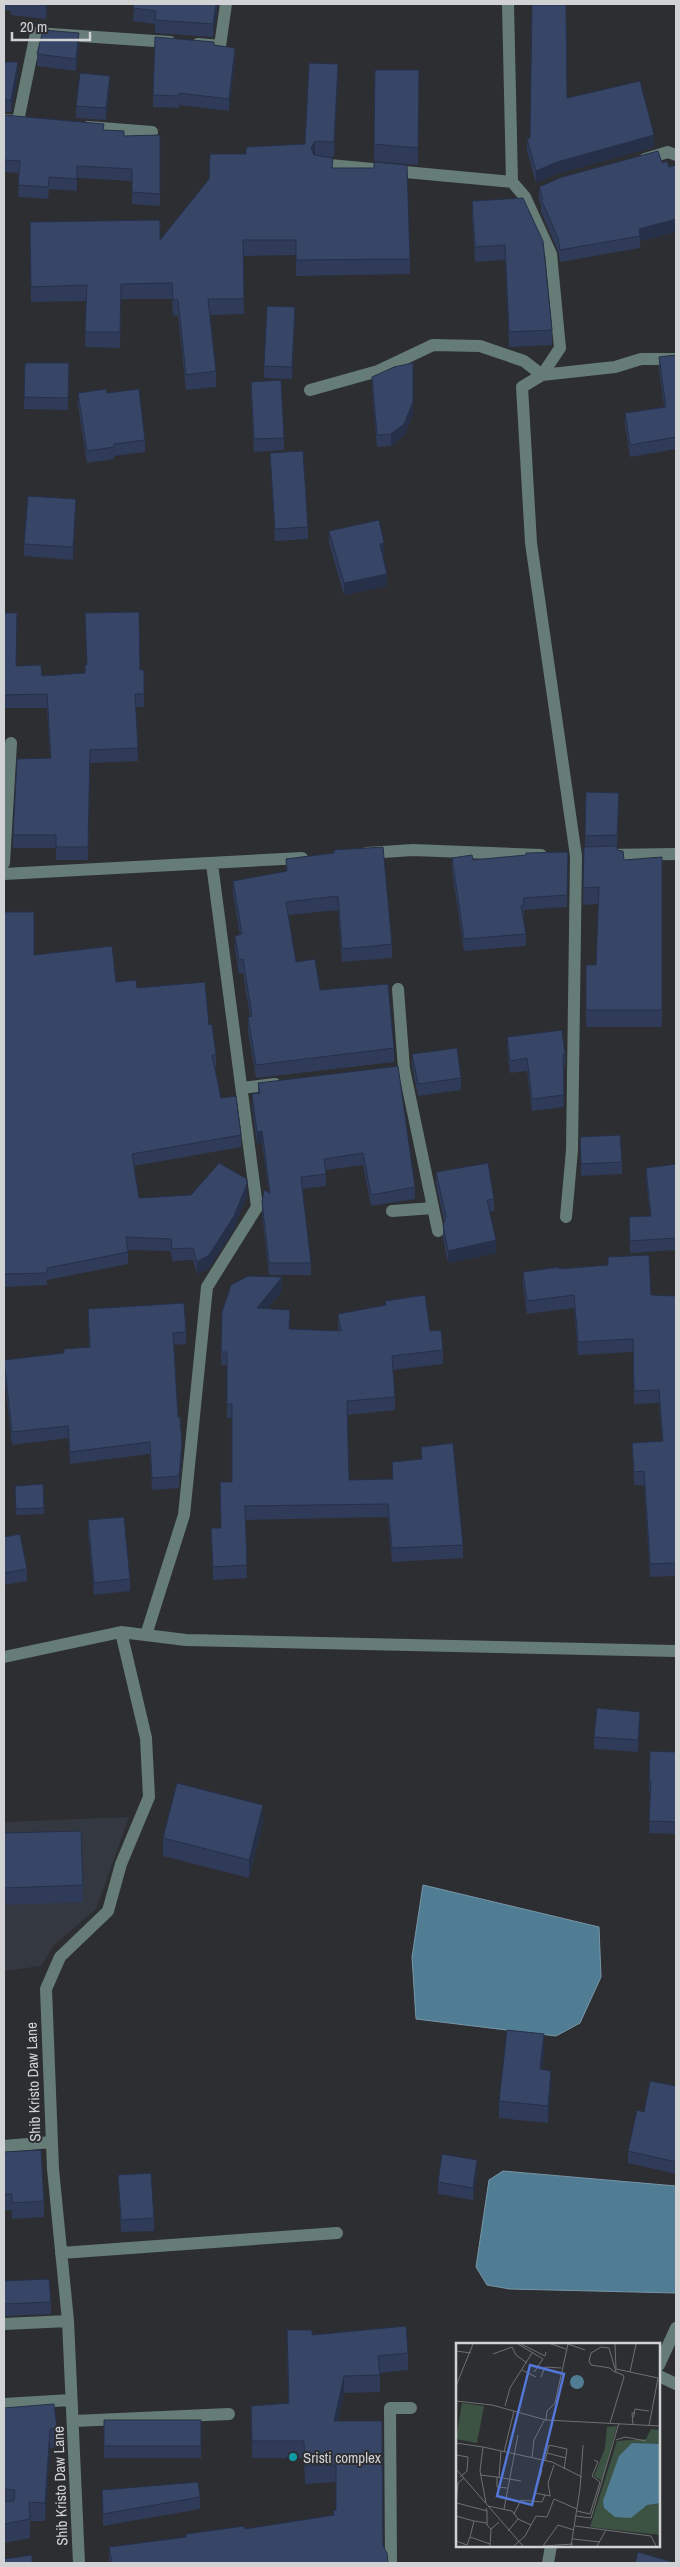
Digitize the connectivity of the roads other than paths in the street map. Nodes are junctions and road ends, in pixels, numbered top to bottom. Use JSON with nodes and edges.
{"nodes":[{"id":1,"x":226,"y":4,"type":"edge"},
{"id":2,"x":508,"y":4,"type":"edge"},
{"id":3,"x":4,"y":120,"type":"edge"},
{"id":4,"x":76,"y":126,"type":"edge"},
{"id":5,"x":152,"y":132,"type":"dead end"},
{"id":6,"x":676,"y":155,"type":"edge"},
{"id":7,"x":632,"y":162,"type":"edge"},
{"id":8,"x":318,"y":164,"type":"edge"},
{"id":9,"x":512,"y":182,"type":"junction"},
{"id":10,"x":676,"y":359,"type":"edge"},
{"id":11,"x":542,"y":374,"type":"junction"},
{"id":12,"x":310,"y":390,"type":"dead end"},
{"id":13,"x":11,"y":743,"type":"dead end"},
{"id":14,"x":356,"y":854,"type":"edge"},
{"id":15,"x":676,"y":854,"type":"edge"},
{"id":16,"x":577,"y":856,"type":"junction"},
{"id":17,"x":317,"y":857,"type":"edge"},
{"id":18,"x":4,"y":863,"type":"edge"},
{"id":19,"x":212,"y":864,"type":"junction"},
{"id":20,"x":4,"y":874,"type":"edge"},
{"id":21,"x":398,"y":989,"type":"dead end"},
{"id":22,"x":289,"y":1082,"type":"edge"},
{"id":23,"x":242,"y":1088,"type":"junction"},
{"id":24,"x":433,"y":1208,"type":"junction"},
{"id":25,"x":392,"y":1211,"type":"dead end"},
{"id":26,"x":566,"y":1217,"type":"dead end"},
{"id":27,"x":438,"y":1230,"type":"dead end"},
{"id":28,"x":121,"y":1632,"type":"junction"},
{"id":29,"x":146,"y":1635,"type":"junction"},
{"id":30,"x":676,"y":1651,"type":"edge"},
{"id":31,"x":4,"y":1657,"type":"edge"},
{"id":32,"x":52,"y":2142,"type":"junction"},
{"id":33,"x":4,"y":2146,"type":"edge"},
{"id":34,"x":337,"y":2233,"type":"dead end"},
{"id":35,"x":61,"y":2253,"type":"junction"},
{"id":36,"x":68,"y":2321,"type":"junction"},
{"id":37,"x":4,"y":2324,"type":"edge"},
{"id":38,"x":676,"y":2328,"type":"edge"},
{"id":39,"x":660,"y":2363,"type":"edge"},
{"id":40,"x":660,"y":2376,"type":"edge"},
{"id":41,"x":676,"y":2384,"type":"edge"},
{"id":42,"x":71,"y":2400,"type":"junction"},
{"id":43,"x":4,"y":2404,"type":"edge"},
{"id":44,"x":411,"y":2408,"type":"dead end"},
{"id":45,"x":228,"y":2414,"type":"dead end"},
{"id":46,"x":74,"y":2421,"type":"junction"},
{"id":47,"x":552,"y":2547,"type":"edge"},
{"id":48,"x":79,"y":2563,"type":"edge"},
{"id":49,"x":392,"y":2563,"type":"edge"},
{"id":50,"x":548,"y":2563,"type":"edge"}],
"edges":[{"from":1,"to":3,"type":"street"},
{"from":2,"to":9,"type":"street"},
{"from":4,"to":5,"type":"street"},
{"from":6,"to":7,"type":"street"},
{"from":8,"to":9,"type":"street"},
{"from":9,"to":11,"type":"street"},
{"from":10,"to":11,"type":"street"},
{"from":11,"to":12,"type":"street"},
{"from":11,"to":16,"type":"street"},
{"from":13,"to":18,"type":"street"},
{"from":14,"to":16,"type":"street"},
{"from":15,"to":16,"type":"street"},
{"from":16,"to":26,"type":"street"},
{"from":17,"to":19,"type":"street"},
{"from":19,"to":20,"type":"street"},
{"from":19,"to":23,"type":"street"},
{"from":21,"to":24,"type":"street"},
{"from":22,"to":23,"type":"street"},
{"from":23,"to":29,"type":"street"},
{"from":24,"to":25,"type":"street"},
{"from":24,"to":27,"type":"street"},
{"from":28,"to":29,"type":"street"},
{"from":28,"to":31,"type":"street"},
{"from":28,"to":32,"type":"street","name":"Shib Kristo Daw Lane"},
{"from":29,"to":30,"type":"street"},
{"from":32,"to":33,"type":"street"},
{"from":32,"to":35,"type":"street","name":"Shib Kristo Daw Lane"},
{"from":34,"to":35,"type":"street"},
{"from":35,"to":36,"type":"street","name":"Shib Kristo Daw Lane"},
{"from":36,"to":37,"type":"street"},
{"from":36,"to":42,"type":"street","name":"Shib Kristo Daw Lane"},
{"from":38,"to":39,"type":"street"},
{"from":40,"to":41,"type":"street"},
{"from":42,"to":43,"type":"street"},
{"from":42,"to":46,"type":"street","name":"Shib Kristo Daw Lane"},
{"from":44,"to":49,"type":"street"},
{"from":45,"to":46,"type":"street"},
{"from":46,"to":48,"type":"street","name":"Shib Kristo Daw Lane"},
{"from":47,"to":50,"type":"street"}]}
